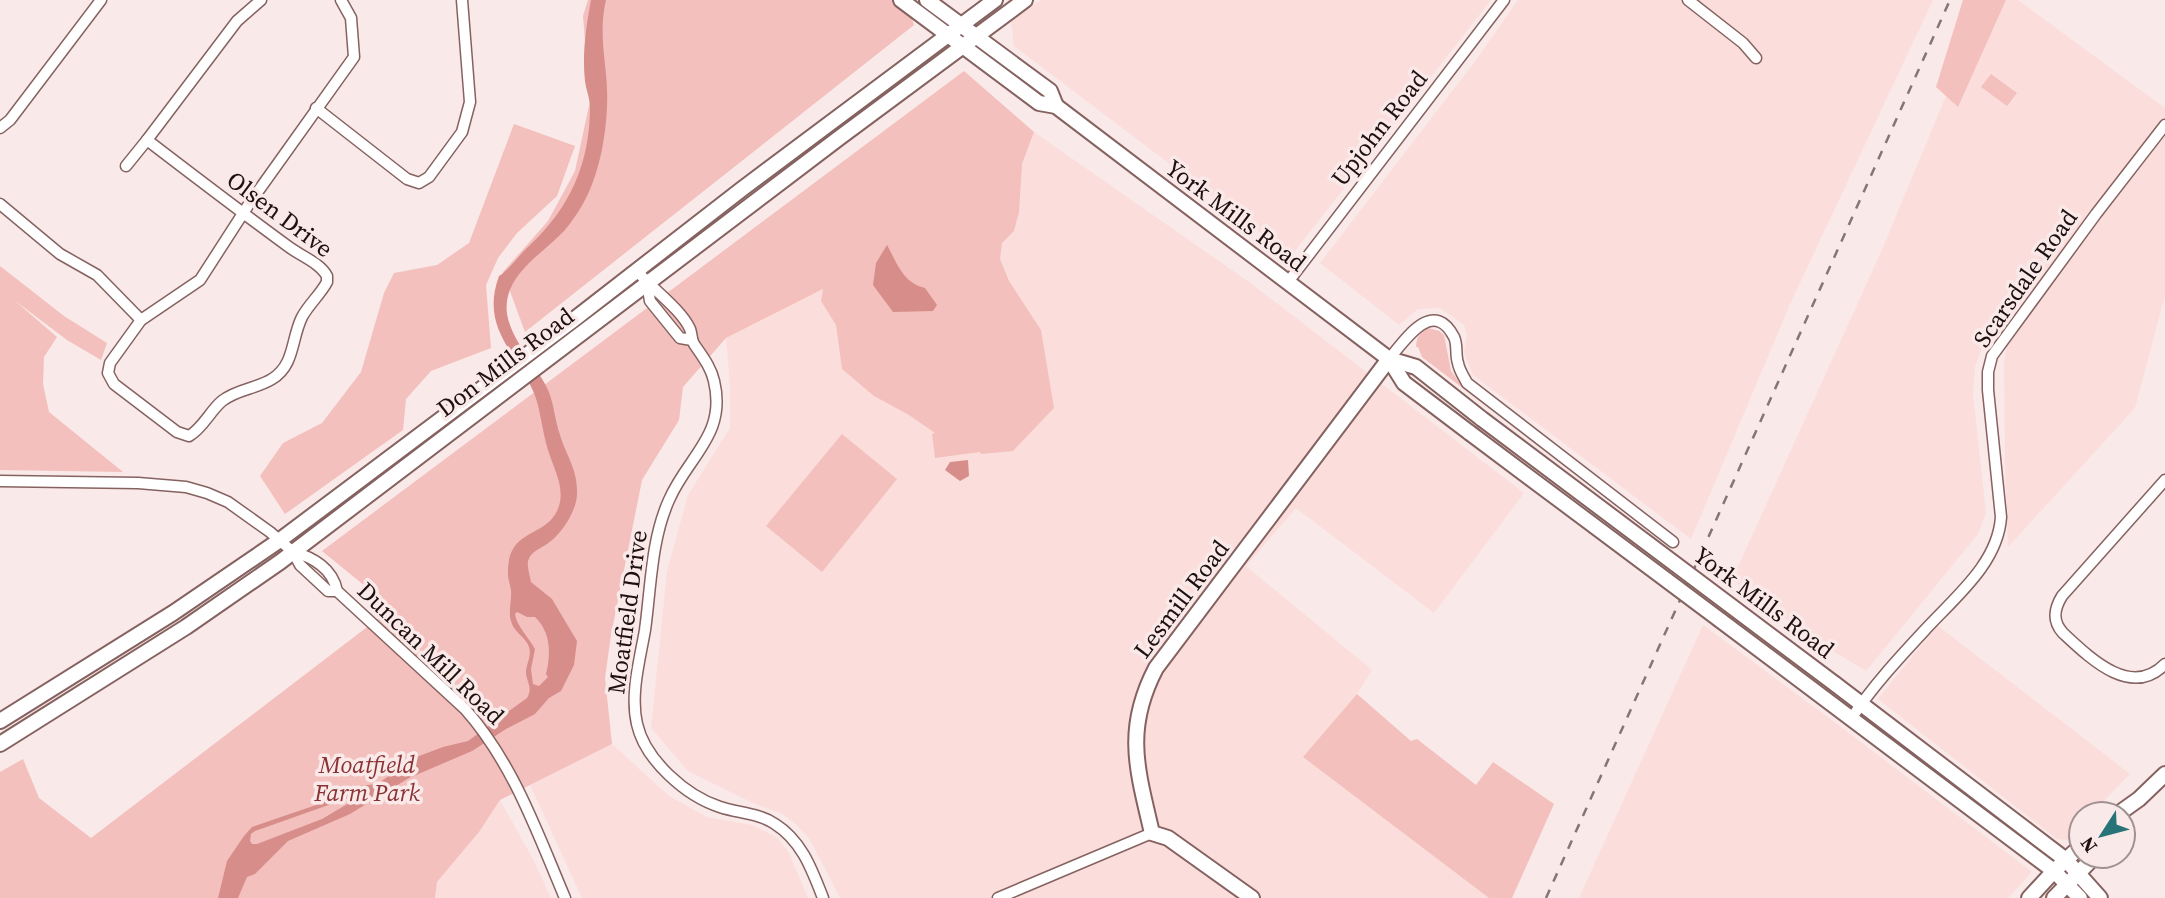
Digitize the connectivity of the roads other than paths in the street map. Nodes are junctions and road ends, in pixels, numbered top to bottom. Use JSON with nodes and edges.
{"nodes":[{"id":1,"x":101,"y":0,"type":"edge"},
{"id":2,"x":261,"y":0,"type":"edge"},
{"id":3,"x":341,"y":0,"type":"edge"},
{"id":4,"x":462,"y":0,"type":"edge"},
{"id":5,"x":901,"y":0,"type":"edge"},
{"id":6,"x":927,"y":0,"type":"edge"},
{"id":7,"x":995,"y":0,"type":"edge"},
{"id":8,"x":1025,"y":0,"type":"edge"},
{"id":9,"x":1504,"y":0,"type":"edge"},
{"id":10,"x":1688,"y":0,"type":"edge"},
{"id":11,"x":961,"y":25,"type":"junction"},
{"id":12,"x":947,"y":35,"type":"junction"},
{"id":13,"x":975,"y":36,"type":"junction"},
{"id":14,"x":961,"y":46,"type":"junction"},
{"id":15,"x":1756,"y":58,"type":"dead end"},
{"id":16,"x":1056,"y":106,"type":"junction"},
{"id":17,"x":316,"y":108,"type":"junction"},
{"id":18,"x":2165,"y":125,"type":"edge"},
{"id":19,"x":0,"y":128,"type":"edge"},
{"id":20,"x":147,"y":140,"type":"junction"},
{"id":21,"x":125,"y":166,"type":"dead end"},
{"id":22,"x":0,"y":204,"type":"edge"},
{"id":23,"x":243,"y":213,"type":"junction"},
{"id":24,"x":637,"y":271,"type":"junction"},
{"id":25,"x":1288,"y":282,"type":"junction"},
{"id":26,"x":648,"y":284,"type":"junction"},
{"id":27,"x":141,"y":320,"type":"junction"},
{"id":28,"x":576,"y":327,"type":"junction"},
{"id":29,"x":1390,"y":359,"type":"junction"},
{"id":30,"x":458,"y":417,"type":"junction"},
{"id":31,"x":2165,"y":480,"type":"edge"},
{"id":32,"x":0,"y":481,"type":"edge"},
{"id":33,"x":280,"y":540,"type":"junction"},
{"id":34,"x":1673,"y":542,"type":"dead end"},
{"id":35,"x":293,"y":552,"type":"junction"},
{"id":36,"x":2165,"y":664,"type":"edge"},
{"id":37,"x":1861,"y":704,"type":"junction"},
{"id":38,"x":1851,"y":719,"type":"junction"},
{"id":39,"x":0,"y":721,"type":"edge"},
{"id":40,"x":0,"y":744,"type":"edge"},
{"id":41,"x":2165,"y":774,"type":"edge"},
{"id":42,"x":2139,"y":799,"type":"joint"},
{"id":43,"x":2137,"y":802,"type":"edge"},
{"id":44,"x":1152,"y":832,"type":"junction"},
{"id":45,"x":2066,"y":860,"type":"junction"},
{"id":46,"x":2083,"y":870,"type":"edge"},
{"id":47,"x":2053,"y":871,"type":"junction"},
{"id":48,"x":2080,"y":873,"type":"junction"},
{"id":49,"x":2068,"y":885,"type":"junction"},
{"id":50,"x":565,"y":898,"type":"edge"},
{"id":51,"x":823,"y":898,"type":"edge"},
{"id":52,"x":998,"y":898,"type":"edge"},
{"id":53,"x":1252,"y":898,"type":"edge"},
{"id":54,"x":2029,"y":898,"type":"edge"},
{"id":55,"x":2054,"y":898,"type":"edge"},
{"id":56,"x":2080,"y":898,"type":"edge"},
{"id":57,"x":2100,"y":898,"type":"edge"}],
"edges":[{"from":1,"to":19,"type":"street"},
{"from":2,"to":20,"type":"street"},
{"from":3,"to":17,"type":"street"},
{"from":4,"to":17,"type":"street"},
{"from":5,"to":12,"type":"main road","name":"York Mills Road"},
{"from":6,"to":11,"type":"main road","name":"York Mills Road"},
{"from":7,"to":11,"type":"main road","name":"Don Mills Road"},
{"from":8,"to":13,"type":"main road","name":"Don Mills Road"},
{"from":9,"to":25,"type":"street","name":"Upjohn Road"},
{"from":10,"to":15,"type":"street"},
{"from":11,"to":12,"type":"main road","name":"Don Mills Road"},
{"from":11,"to":13,"type":"main road","name":"York Mills Road"},
{"from":12,"to":14,"type":"main road","name":"York Mills Road"},
{"from":12,"to":24,"type":"main road","name":"Don Mills Road"},
{"from":13,"to":14,"type":"main road","name":"Don Mills Road"},
{"from":13,"to":16,"type":"main road","name":"York Mills Road"},
{"from":14,"to":16,"type":"main road","name":"York Mills Road"},
{"from":14,"to":26,"type":"main road","name":"Don Mills Road"},
{"from":16,"to":25,"type":"main road","name":"York Mills Road"},
{"from":17,"to":23,"type":"street"},
{"from":18,"to":37,"type":"street","name":"Scarsdale Road"},
{"from":20,"to":21,"type":"street"},
{"from":20,"to":23,"type":"street","name":"Olsen Drive"},
{"from":22,"to":27,"type":"street"},
{"from":23,"to":27,"type":"street"},
{"from":23,"to":27,"type":"street","name":"Olsen Drive"},
{"from":24,"to":26,"type":"street","name":"Moatfield Drive"},
{"from":24,"to":28,"type":"main road","name":"Don Mills Road"},
{"from":25,"to":29,"type":"main road","name":"York Mills Road"},
{"from":26,"to":28,"type":"main road","name":"Don Mills Road"},
{"from":26,"to":51,"type":"street","name":"Moatfield Drive"},
{"from":28,"to":30,"type":"main road","name":"Don Mills Road"},
{"from":29,"to":34,"type":"street","name":"York Mills Road"},
{"from":29,"to":37,"type":"main road","name":"York Mills Road","bridge":true},
{"from":29,"to":38,"type":"main road","name":"York Mills Road","bridge":true},
{"from":29,"to":44,"type":"main road","name":"Lesmill Road"},
{"from":30,"to":33,"type":"main road","name":"Don Mills Road"},
{"from":30,"to":35,"type":"main road","name":"Don Mills Road"},
{"from":31,"to":36,"type":"street"},
{"from":32,"to":33,"type":"street","name":"Duncan Mill Road"},
{"from":33,"to":35,"type":"street","name":"Duncan Mill Road"},
{"from":33,"to":39,"type":"main road","name":"Don Mills Road"},
{"from":35,"to":40,"type":"main road","name":"Don Mills Road"},
{"from":35,"to":50,"type":"street","name":"Duncan Mill Road"},
{"from":37,"to":38,"type":"street","name":"Scarsdale Road"},
{"from":37,"to":45,"type":"main road","name":"York Mills Road"},
{"from":38,"to":47,"type":"main road","name":"York Mills Road"},
{"from":41,"to":42,"type":"main road"},
{"from":42,"to":43,"type":"main road"},
{"from":44,"to":52,"type":"street"},
{"from":44,"to":53,"type":"main road"},
{"from":45,"to":47,"type":"main road"},
{"from":45,"to":48,"type":"main road","name":"York Mills Road"},
{"from":46,"to":48,"type":"main road"},
{"from":47,"to":49,"type":"main road","name":"York Mills Road"},
{"from":47,"to":54,"type":"main road"},
{"from":48,"to":49,"type":"main road"},
{"from":48,"to":57,"type":"main road","name":"York Mills Road"},
{"from":49,"to":55,"type":"main road"},
{"from":49,"to":56,"type":"main road","name":"York Mills Road"}]}
